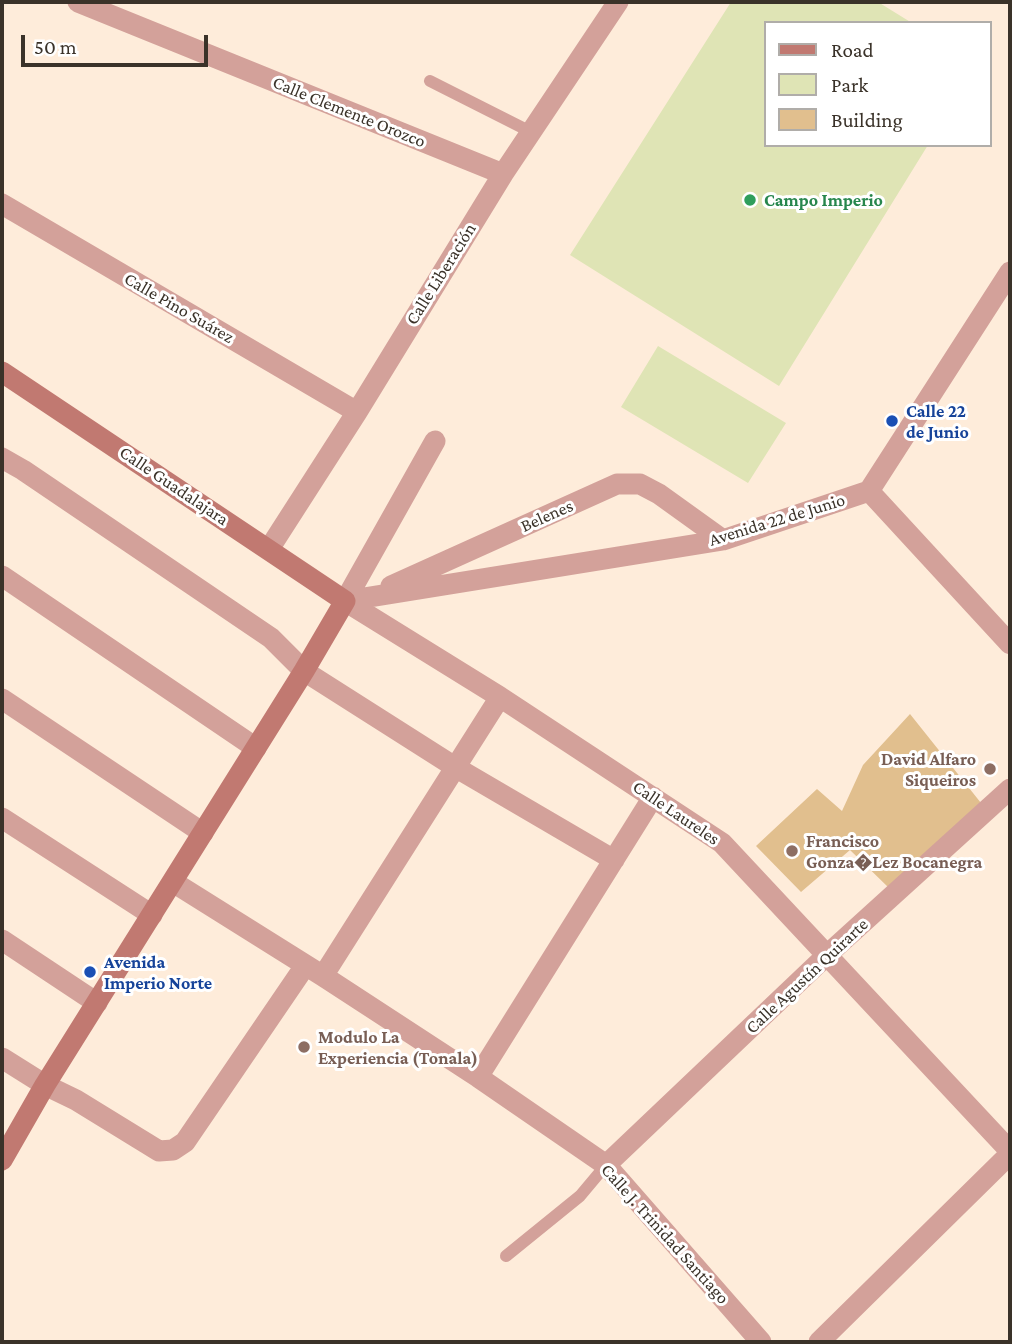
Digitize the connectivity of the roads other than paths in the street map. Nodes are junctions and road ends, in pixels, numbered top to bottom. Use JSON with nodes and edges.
{"nodes":[{"id":1,"x":78,"y":2,"type":"edge"},
{"id":2,"x":618,"y":2,"type":"edge"},
{"id":3,"x":430,"y":81,"type":"dead end"},
{"id":4,"x":531,"y":132,"type":"junction"},
{"id":5,"x":503,"y":174,"type":"junction"},
{"id":6,"x":2,"y":205,"type":"edge"},
{"id":7,"x":1010,"y":272,"type":"edge"},
{"id":8,"x":2,"y":372,"type":"edge"},
{"id":9,"x":357,"y":412,"type":"junction"},
{"id":10,"x":435,"y":440,"type":"dead end"},
{"id":11,"x":2,"y":458,"type":"edge"},
{"id":12,"x":869,"y":491,"type":"junction"},
{"id":13,"x":723,"y":540,"type":"junction"},
{"id":14,"x":269,"y":549,"type":"junction"},
{"id":15,"x":2,"y":576,"type":"edge"},
{"id":16,"x":354,"y":600,"type":"junction"},
{"id":17,"x":1010,"y":644,"type":"edge"},
{"id":18,"x":304,"y":671,"type":"junction"},
{"id":19,"x":500,"y":697,"type":"junction"},
{"id":20,"x":2,"y":699,"type":"edge"},
{"id":21,"x":256,"y":748,"type":"junction"},
{"id":22,"x":455,"y":767,"type":"junction"},
{"id":23,"x":1010,"y":789,"type":"edge"},
{"id":24,"x":653,"y":797,"type":"junction"},
{"id":25,"x":2,"y":818,"type":"edge"},
{"id":26,"x":203,"y":833,"type":"junction"},
{"id":27,"x":614,"y":860,"type":"junction"},
{"id":28,"x":173,"y":882,"type":"junction"},
{"id":29,"x":152,"y":915,"type":"junction"},
{"id":30,"x":2,"y":940,"type":"edge"},
{"id":31,"x":827,"y":955,"type":"junction"},
{"id":32,"x":314,"y":971,"type":"junction"},
{"id":33,"x":97,"y":1003,"type":"junction"},
{"id":34,"x":2,"y":1058,"type":"edge"},
{"id":35,"x":478,"y":1077,"type":"junction"},
{"id":36,"x":46,"y":1084,"type":"junction"},
{"id":37,"x":1010,"y":1152,"type":"edge"},
{"id":38,"x":2,"y":1160,"type":"edge"},
{"id":39,"x":606,"y":1165,"type":"junction"},
{"id":40,"x":506,"y":1256,"type":"dead end"},
{"id":41,"x":761,"y":1342,"type":"edge"},
{"id":42,"x":819,"y":1342,"type":"edge"}],
"edges":[{"from":1,"to":5,"type":"street","name":"Calle Clemente Orozco"},
{"from":2,"to":4,"type":"street","name":"Calle Liberación"},
{"from":3,"to":4,"type":"lane"},
{"from":4,"to":5,"type":"street","name":"Calle Liberación"},
{"from":5,"to":9,"type":"street","name":"Calle Liberación"},
{"from":6,"to":9,"type":"street","name":"Calle Pino Suárez"},
{"from":7,"to":12,"type":"street","name":"Avenida 22 de Junio"},
{"from":8,"to":14,"type":"street","name":"Calle Guadalajara"},
{"from":9,"to":14,"type":"street","name":"Calle Liberación"},
{"from":10,"to":16,"type":"street"},
{"from":11,"to":18,"type":"street"},
{"from":12,"to":13,"type":"street","name":"Avenida 22 de Junio"},
{"from":12,"to":17,"type":"street"},
{"from":13,"to":16,"type":"street","name":"Avenida 22 de Junio"},
{"from":13,"to":16,"type":"street","name":"Belenes"},
{"from":14,"to":16,"type":"street","name":"Calle Guadalajara"},
{"from":15,"to":21,"type":"street"},
{"from":16,"to":18,"type":"street"},
{"from":16,"to":19,"type":"street","name":"Calle Laureles"},
{"from":18,"to":21,"type":"street"},
{"from":18,"to":22,"type":"street"},
{"from":19,"to":22,"type":"street"},
{"from":19,"to":24,"type":"street","name":"Calle Laureles"},
{"from":20,"to":26,"type":"street"},
{"from":21,"to":26,"type":"street"},
{"from":22,"to":27,"type":"street"},
{"from":22,"to":32,"type":"street"},
{"from":23,"to":31,"type":"street","name":"Calle Agustín Quirarte"},
{"from":24,"to":27,"type":"street"},
{"from":24,"to":31,"type":"street","name":"Calle Laureles"},
{"from":25,"to":29,"type":"street"},
{"from":26,"to":28,"type":"street"},
{"from":27,"to":35,"type":"street"},
{"from":28,"to":29,"type":"street"},
{"from":28,"to":32,"type":"street","name":"Calle J. Trinidad Santiago"},
{"from":29,"to":33,"type":"street"},
{"from":30,"to":33,"type":"street"},
{"from":31,"to":37,"type":"street","name":"Calle Laureles"},
{"from":31,"to":39,"type":"street","name":"Calle Agustín Quirarte"},
{"from":32,"to":35,"type":"street","name":"Calle J. Trinidad Santiago"},
{"from":32,"to":36,"type":"street"},
{"from":33,"to":36,"type":"street"},
{"from":34,"to":36,"type":"street"},
{"from":35,"to":39,"type":"street","name":"Calle J. Trinidad Santiago"},
{"from":36,"to":38,"type":"street"},
{"from":37,"to":42,"type":"street"},
{"from":39,"to":40,"type":"lane"},
{"from":39,"to":41,"type":"street","name":"Calle J. Trinidad Santiago"}]}
